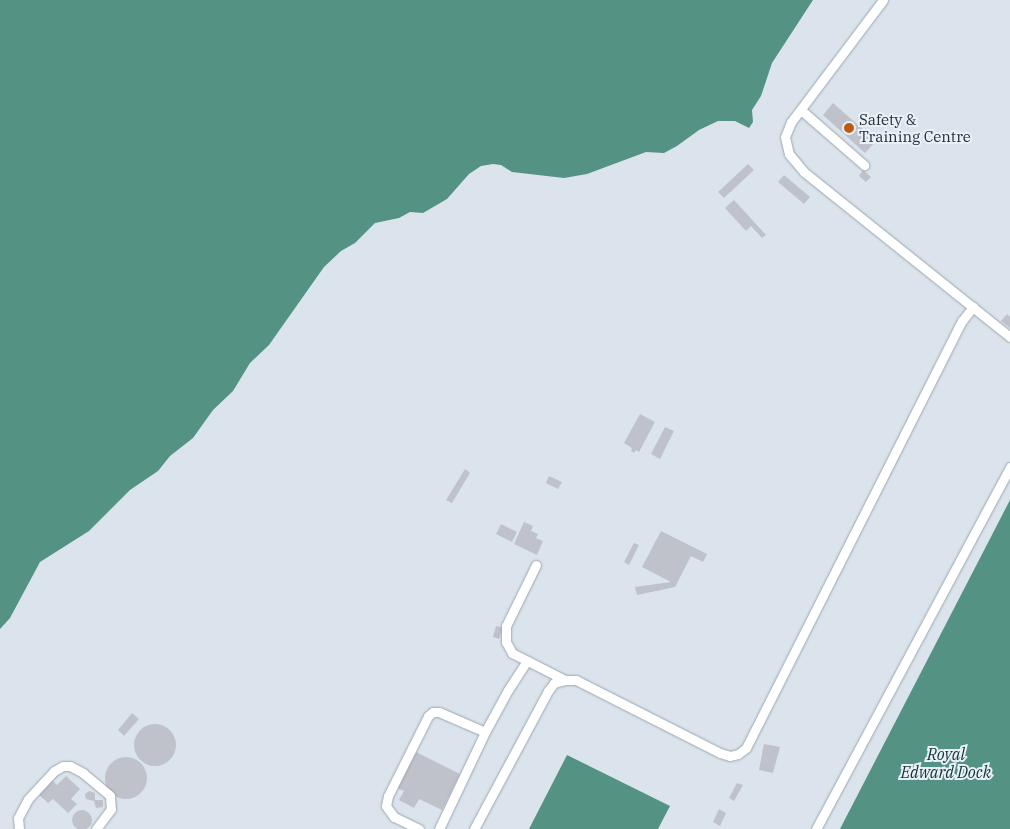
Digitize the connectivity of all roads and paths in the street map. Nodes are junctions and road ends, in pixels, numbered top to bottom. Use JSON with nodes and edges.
{"nodes":[{"id":1,"x":883,"y":0,"type":"edge"},
{"id":2,"x":800,"y":110,"type":"junction"},
{"id":3,"x":864,"y":165,"type":"dead end"},
{"id":4,"x":973,"y":307,"type":"junction"},
{"id":5,"x":1010,"y":337,"type":"edge"},
{"id":6,"x":1010,"y":467,"type":"edge"},
{"id":7,"x":536,"y":565,"type":"dead end"},
{"id":8,"x":527,"y":661,"type":"junction"},
{"id":9,"x":565,"y":680,"type":"junction"},
{"id":10,"x":485,"y":732,"type":"junction"},
{"id":11,"x":19,"y":829,"type":"edge"},
{"id":12,"x":96,"y":829,"type":"edge"},
{"id":13,"x":418,"y":829,"type":"edge"},
{"id":14,"x":439,"y":829,"type":"edge"},
{"id":15,"x":474,"y":829,"type":"edge"},
{"id":16,"x":816,"y":829,"type":"edge"}],
"edges":[{"from":1,"to":2,"type":"lane"},
{"from":2,"to":3,"type":"lane"},
{"from":2,"to":4,"type":"lane"},
{"from":4,"to":5,"type":"lane"},
{"from":4,"to":9,"type":"lane"},
{"from":6,"to":16,"type":"lane"},
{"from":7,"to":8,"type":"lane"},
{"from":8,"to":9,"type":"lane"},
{"from":8,"to":10,"type":"lane"},
{"from":9,"to":15,"type":"lane"},
{"from":10,"to":13,"type":"lane"},
{"from":10,"to":14,"type":"lane"},
{"from":11,"to":12,"type":"lane"}]}
